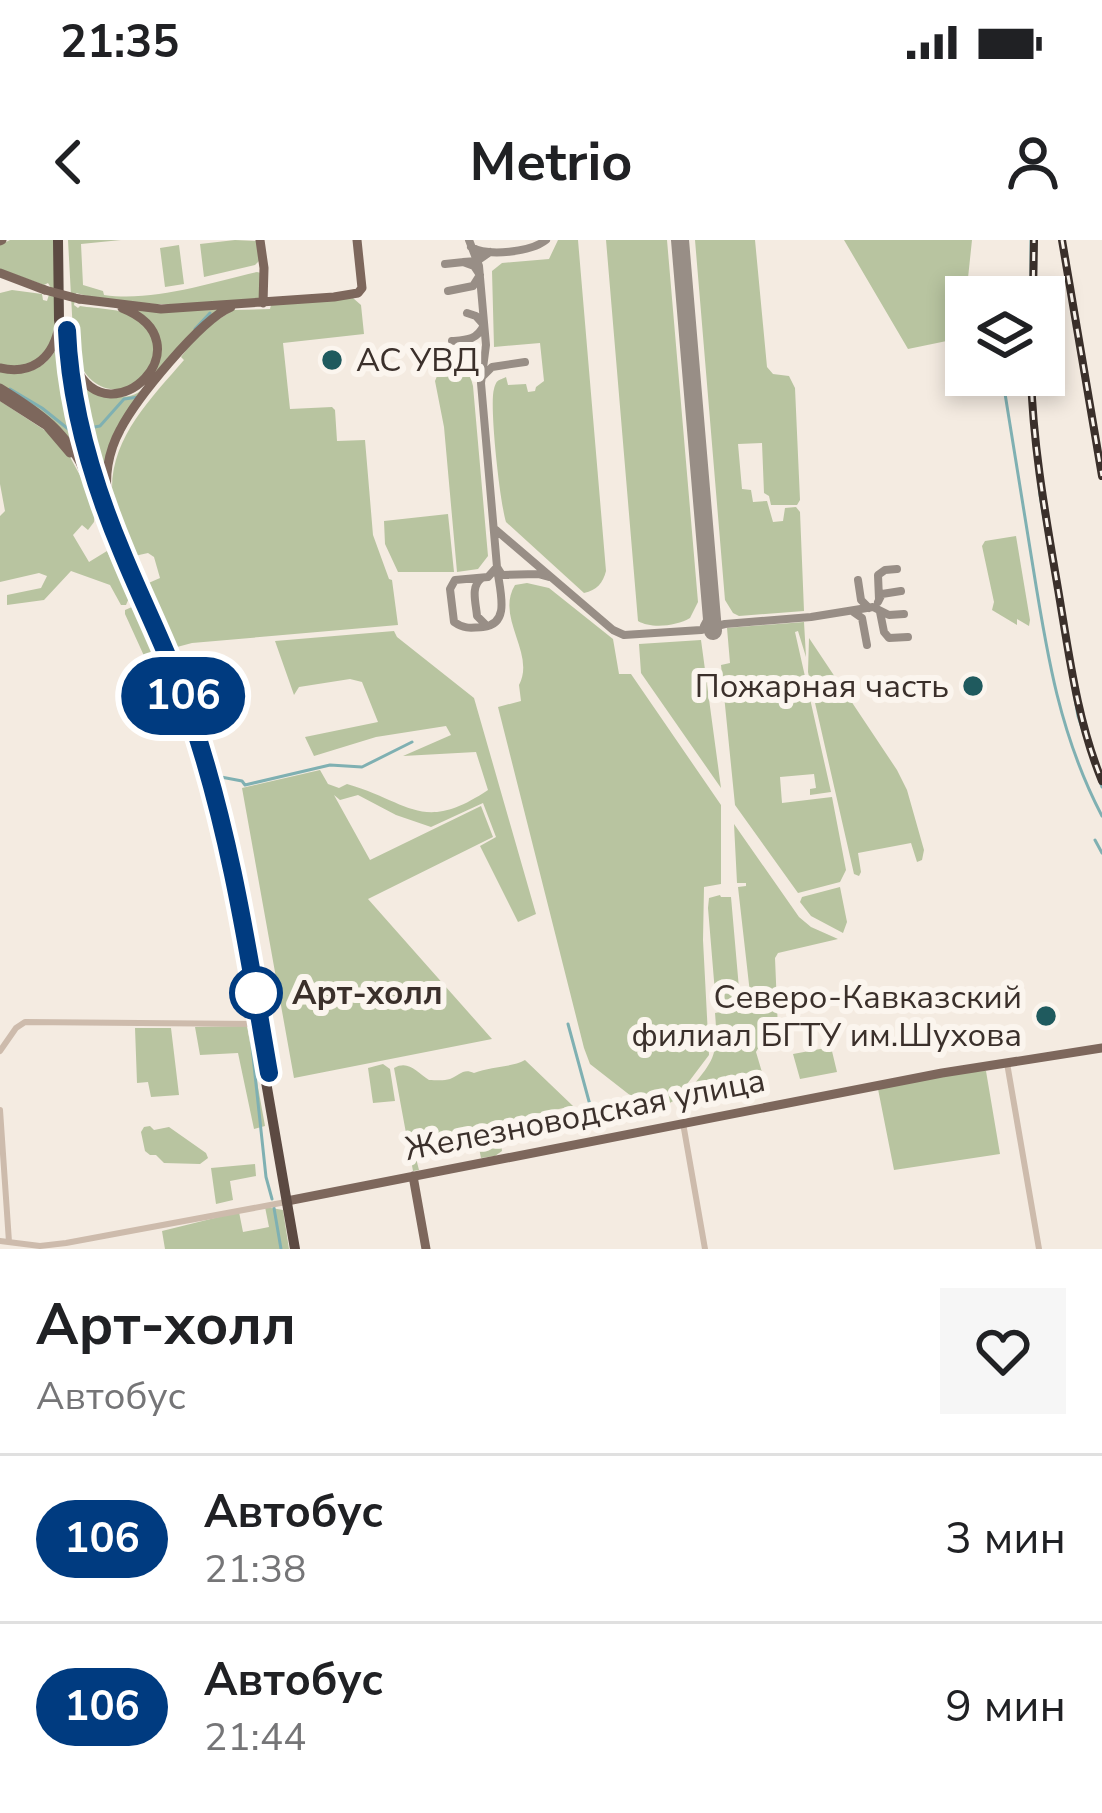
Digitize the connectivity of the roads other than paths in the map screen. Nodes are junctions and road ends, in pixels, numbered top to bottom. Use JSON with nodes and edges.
{"nodes":[{"id":1,"x":61,"y":240,"type":"edge"},
{"id":2,"x":260,"y":240,"type":"edge"},
{"id":3,"x":357,"y":240,"type":"edge"},
{"id":4,"x":0,"y":273,"type":"edge"},
{"id":5,"x":0,"y":288,"type":"edge"},
{"id":6,"x":44,"y":290,"type":"junction"},
{"id":7,"x":84,"y":300,"type":"junction"},
{"id":8,"x":263,"y":303,"type":"junction"},
{"id":9,"x":239,"y":305,"type":"junction"},
{"id":10,"x":64,"y":321,"type":"junction"},
{"id":11,"x":0,"y":368,"type":"edge"},
{"id":12,"x":0,"y":392,"type":"edge"},
{"id":13,"x":101,"y":515,"type":"junction"},
{"id":14,"x":119,"y":547,"type":"junction"},
{"id":15,"x":143,"y":602,"type":"junction"},
{"id":16,"x":146,"y":624,"type":"junction"},
{"id":17,"x":176,"y":686,"type":"junction"},
{"id":18,"x":258,"y":1024,"type":"junction"},
{"id":19,"x":0,"y":1051,"type":"edge"},
{"id":20,"x":1101,"y":1052,"type":"edge"},
{"id":21,"x":1007,"y":1064,"type":"junction"},
{"id":22,"x":0,"y":1110,"type":"edge"},
{"id":23,"x":683,"y":1123,"type":"junction"},
{"id":24,"x":413,"y":1176,"type":"junction"},
{"id":25,"x":289,"y":1201,"type":"junction"},
{"id":26,"x":5,"y":1242,"type":"edge"},
{"id":27,"x":297,"y":1249,"type":"edge"},
{"id":28,"x":426,"y":1249,"type":"edge"},
{"id":29,"x":705,"y":1249,"type":"edge"},
{"id":30,"x":1039,"y":1249,"type":"edge"}],
"edges":[{"from":1,"to":10,"type":"highway"},
{"from":2,"to":8,"type":"main road"},
{"from":3,"to":8,"type":"main road"},
{"from":4,"to":6,"type":"main road"},
{"from":5,"to":6,"type":"main road"},
{"from":6,"to":7,"type":"main road","bridge":true},
{"from":7,"to":9,"type":"main road"},
{"from":7,"to":10,"type":"main road"},
{"from":8,"to":9,"type":"main road"},
{"from":9,"to":14,"type":"main road"},
{"from":10,"to":11,"type":"main road"},
{"from":10,"to":13,"type":"highway"},
{"from":10,"to":14,"type":"highway"},
{"from":12,"to":13,"type":"main road"},
{"from":13,"to":16,"type":"highway"},
{"from":14,"to":15,"type":"highway"},
{"from":15,"to":16,"type":"highway"},
{"from":15,"to":17,"type":"highway"},
{"from":16,"to":17,"type":"highway"},
{"from":17,"to":18,"type":"highway"},
{"from":17,"to":25,"type":"highway"},
{"from":18,"to":19,"type":"street"},
{"from":18,"to":25,"type":"highway"},
{"from":20,"to":21,"type":"main road","name":"Железноводская улица"},
{"from":21,"to":23,"type":"main road","name":"Железноводская улица"},
{"from":21,"to":30,"type":"street"},
{"from":22,"to":26,"type":"street"},
{"from":23,"to":24,"type":"main road","name":"Железноводская улица"},
{"from":23,"to":29,"type":"street"},
{"from":24,"to":25,"type":"main road","name":"Железноводская улица"},
{"from":24,"to":28,"type":"main road"},
{"from":25,"to":26,"type":"street"},
{"from":25,"to":27,"type":"highway"}]}
